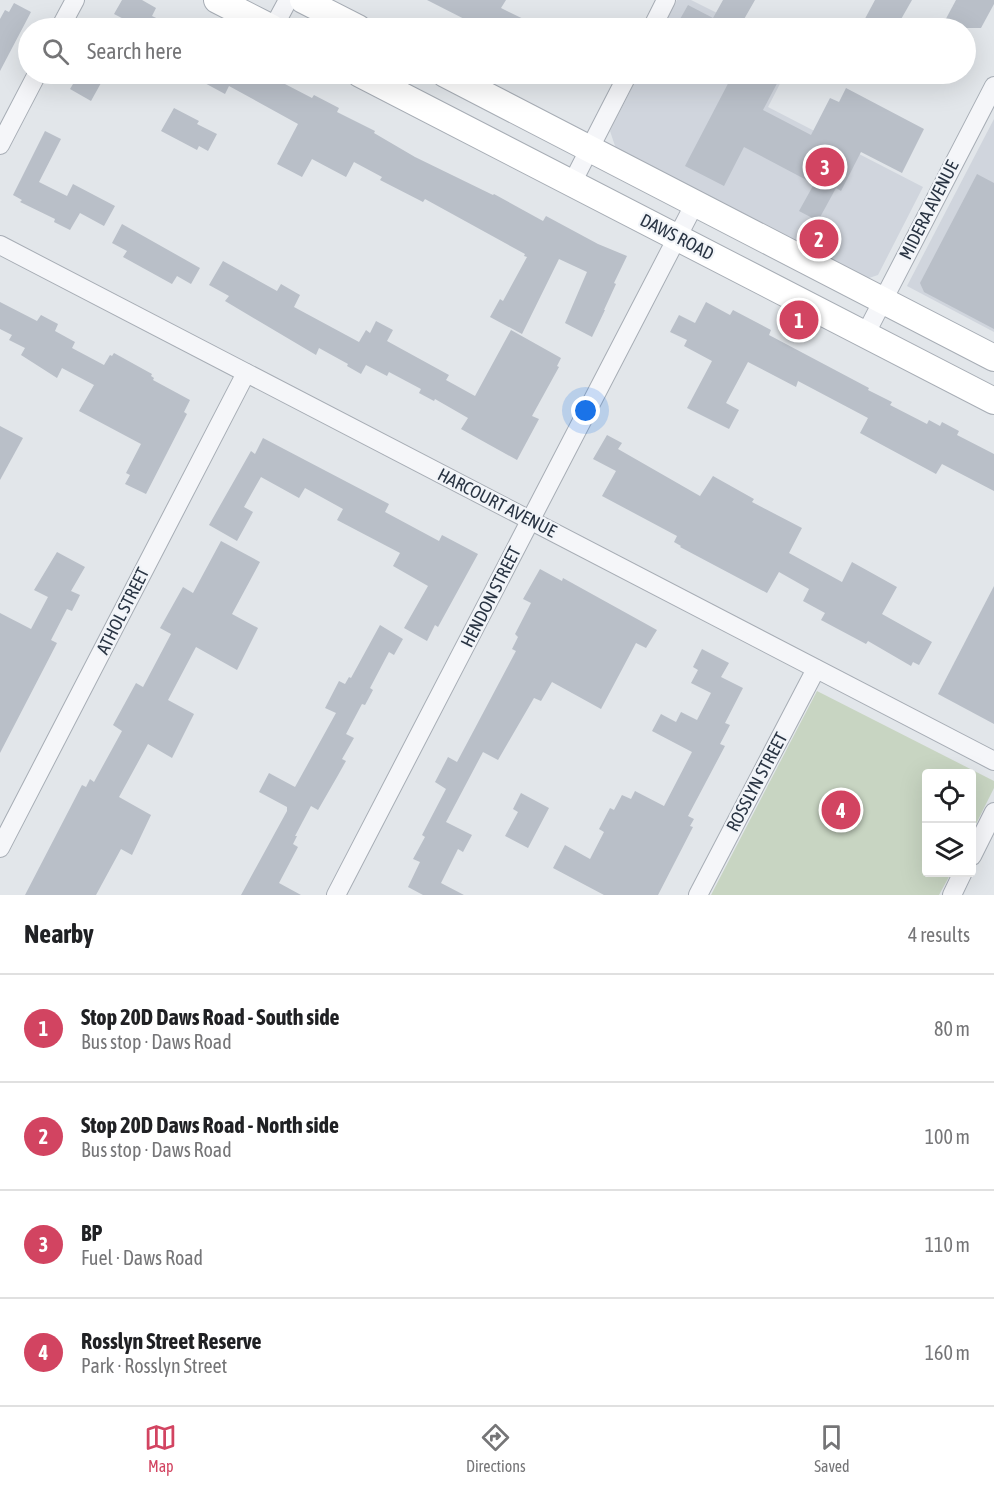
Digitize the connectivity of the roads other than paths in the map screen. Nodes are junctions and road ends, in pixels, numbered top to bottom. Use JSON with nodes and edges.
{"nodes":[{"id":1,"x":75,"y":0,"type":"edge"},
{"id":2,"x":217,"y":0,"type":"edge"},
{"id":3,"x":288,"y":0,"type":"edge"},
{"id":4,"x":303,"y":0,"type":"edge"},
{"id":5,"x":666,"y":0,"type":"edge"},
{"id":6,"x":65,"y":18,"type":"edge"},
{"id":7,"x":253,"y":18,"type":"edge"},
{"id":8,"x":278,"y":18,"type":"edge"},
{"id":9,"x":338,"y":18,"type":"edge"},
{"id":10,"x":657,"y":18,"type":"edge"},
{"id":11,"x":32,"y":84,"type":"edge"},
{"id":12,"x":379,"y":84,"type":"edge"},
{"id":13,"x":465,"y":84,"type":"edge"},
{"id":14,"x":623,"y":84,"type":"edge"},
{"id":15,"x":994,"y":86,"type":"edge"},
{"id":16,"x":0,"y":145,"type":"edge"},
{"id":17,"x":590,"y":148,"type":"junction"},
{"id":18,"x":572,"y":183,"type":"junction"},
{"id":19,"x":695,"y":203,"type":"junction"},
{"id":20,"x":677,"y":237,"type":"junction"},
{"id":21,"x":0,"y":245,"type":"edge"},
{"id":22,"x":883,"y":300,"type":"junction"},
{"id":23,"x":865,"y":335,"type":"junction"},
{"id":24,"x":994,"y":358,"type":"edge"},
{"id":25,"x":246,"y":373,"type":"junction"},
{"id":26,"x":994,"y":401,"type":"edge"},
{"id":27,"x":531,"y":520,"type":"junction"},
{"id":28,"x":816,"y":669,"type":"junction"},
{"id":29,"x":994,"y":761,"type":"edge"},
{"id":30,"x":994,"y":812,"type":"edge"},
{"id":31,"x":0,"y":848,"type":"edge"},
{"id":32,"x":976,"y":848,"type":"edge"},
{"id":33,"x":961,"y":877,"type":"edge"},
{"id":34,"x":336,"y":895,"type":"edge"},
{"id":35,"x":698,"y":895,"type":"edge"},
{"id":36,"x":952,"y":895,"type":"edge"}],
"edges":[{"from":1,"to":6,"type":"street"},
{"from":2,"to":7,"type":"main road"},
{"from":3,"to":8,"type":"street"},
{"from":4,"to":9,"type":"main road"},
{"from":5,"to":10,"type":"street"},
{"from":11,"to":16,"type":"street"},
{"from":12,"to":18,"type":"main road","name":"DAWS ROAD"},
{"from":13,"to":17,"type":"main road"},
{"from":14,"to":17,"type":"street"},
{"from":15,"to":22,"type":"street","name":"MIDERA AVENUE"},
{"from":17,"to":18,"type":"street"},
{"from":17,"to":19,"type":"main road"},
{"from":18,"to":20,"type":"main road","name":"DAWS ROAD"},
{"from":19,"to":20,"type":"street","name":"HENDON STREET"},
{"from":19,"to":22,"type":"main road"},
{"from":20,"to":23,"type":"main road","name":"DAWS ROAD"},
{"from":20,"to":27,"type":"street","name":"HENDON STREET"},
{"from":21,"to":25,"type":"street","name":"HARCOURT AVENUE"},
{"from":22,"to":23,"type":"street","name":"MIDERA AVENUE"},
{"from":22,"to":24,"type":"main road"},
{"from":23,"to":26,"type":"main road","name":"DAWS ROAD"},
{"from":25,"to":27,"type":"street","name":"HARCOURT AVENUE"},
{"from":25,"to":31,"type":"street","name":"ATHOL STREET"},
{"from":27,"to":28,"type":"street","name":"HARCOURT AVENUE"},
{"from":27,"to":34,"type":"street","name":"HENDON STREET"},
{"from":28,"to":29,"type":"street","name":"HARCOURT AVENUE"},
{"from":28,"to":35,"type":"street","name":"ROSSLYN STREET"},
{"from":30,"to":32,"type":"street"},
{"from":33,"to":36,"type":"street"}]}
